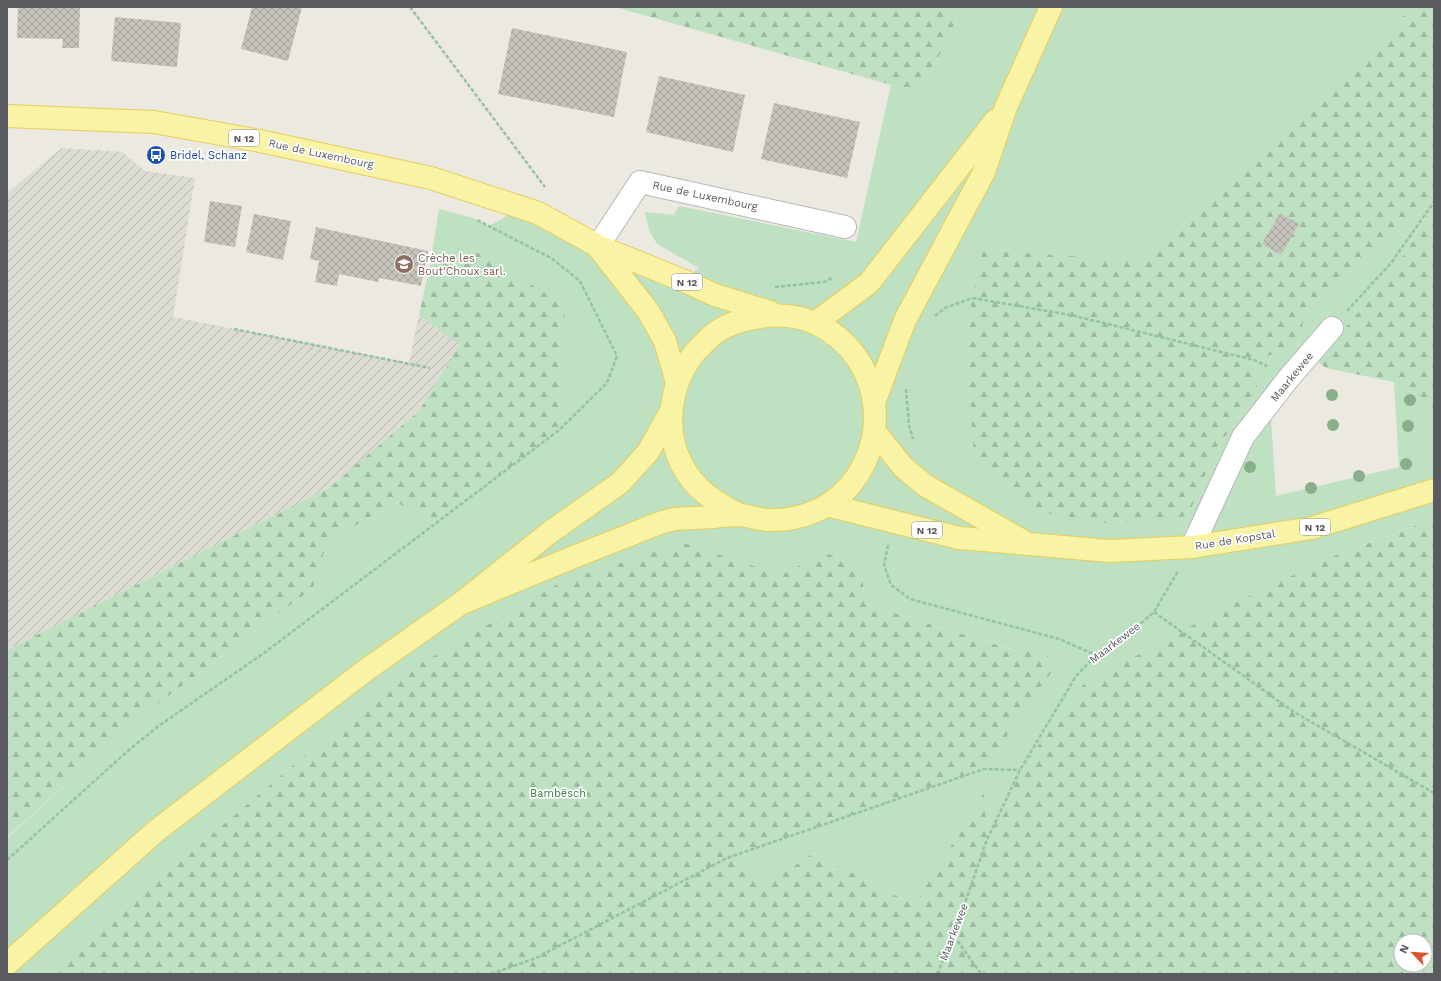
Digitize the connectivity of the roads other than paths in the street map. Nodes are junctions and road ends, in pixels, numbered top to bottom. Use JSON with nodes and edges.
{"nodes":[{"id":1,"x":1051,"y":7,"type":"edge"},
{"id":2,"x":1006,"y":107,"type":"junction"},
{"id":3,"x":7,"y":116,"type":"edge"},
{"id":4,"x":845,"y":227,"type":"dead end"},
{"id":5,"x":598,"y":246,"type":"junction"},
{"id":6,"x":777,"y":315,"type":"junction"},
{"id":7,"x":815,"y":323,"type":"junction"},
{"id":8,"x":1332,"y":328,"type":"road end"},
{"id":9,"x":677,"y":383,"type":"junction"},
{"id":10,"x":875,"y":400,"type":"junction"},
{"id":11,"x":671,"y":411,"type":"junction"},
{"id":12,"x":875,"y":432,"type":"junction"},
{"id":13,"x":1434,"y":490,"type":"edge"},
{"id":14,"x":827,"y":505,"type":"junction"},
{"id":15,"x":740,"y":515,"type":"junction"},
{"id":16,"x":1029,"y":544,"type":"junction"},
{"id":17,"x":1192,"y":547,"type":"junction"},
{"id":18,"x":460,"y":604,"type":"junction"},
{"id":19,"x":7,"y":964,"type":"edge"}],
"edges":[{"from":1,"to":2,"type":"main road"},
{"from":2,"to":7,"type":"main road"},
{"from":2,"to":10,"type":"main road"},
{"from":3,"to":5,"type":"main road","name":"Rue de Luxembourg","number":"N 12"},
{"from":4,"to":5,"type":"lane","name":"Rue de Luxembourg"},
{"from":5,"to":6,"type":"main road","name":"Rue de Luxembourg","number":"N 12"},
{"from":5,"to":9,"type":"main road","name":"Rue de Luxembourg","number":"N 12"},
{"from":6,"to":7,"type":"main road"},
{"from":6,"to":9,"type":"main road"},
{"from":7,"to":10,"type":"main road"},
{"from":8,"to":17,"type":"lane","name":"Maarkewee"},
{"from":9,"to":11,"type":"main road"},
{"from":10,"to":12,"type":"main road"},
{"from":11,"to":15,"type":"main road"},
{"from":11,"to":18,"type":"main road"},
{"from":12,"to":14,"type":"main road"},
{"from":12,"to":16,"type":"main road","name":"Rue de Kopstal","number":"N 12"},
{"from":13,"to":17,"type":"main road","name":"Rue de Kopstal","number":"N 12"},
{"from":14,"to":15,"type":"main road"},
{"from":14,"to":16,"type":"main road","name":"Rue de Kopstal","number":"N 12"},
{"from":15,"to":18,"type":"main road"},
{"from":16,"to":17,"type":"main road","name":"Rue de Kopstal","number":"N 12"},
{"from":18,"to":19,"type":"main road"}]}
